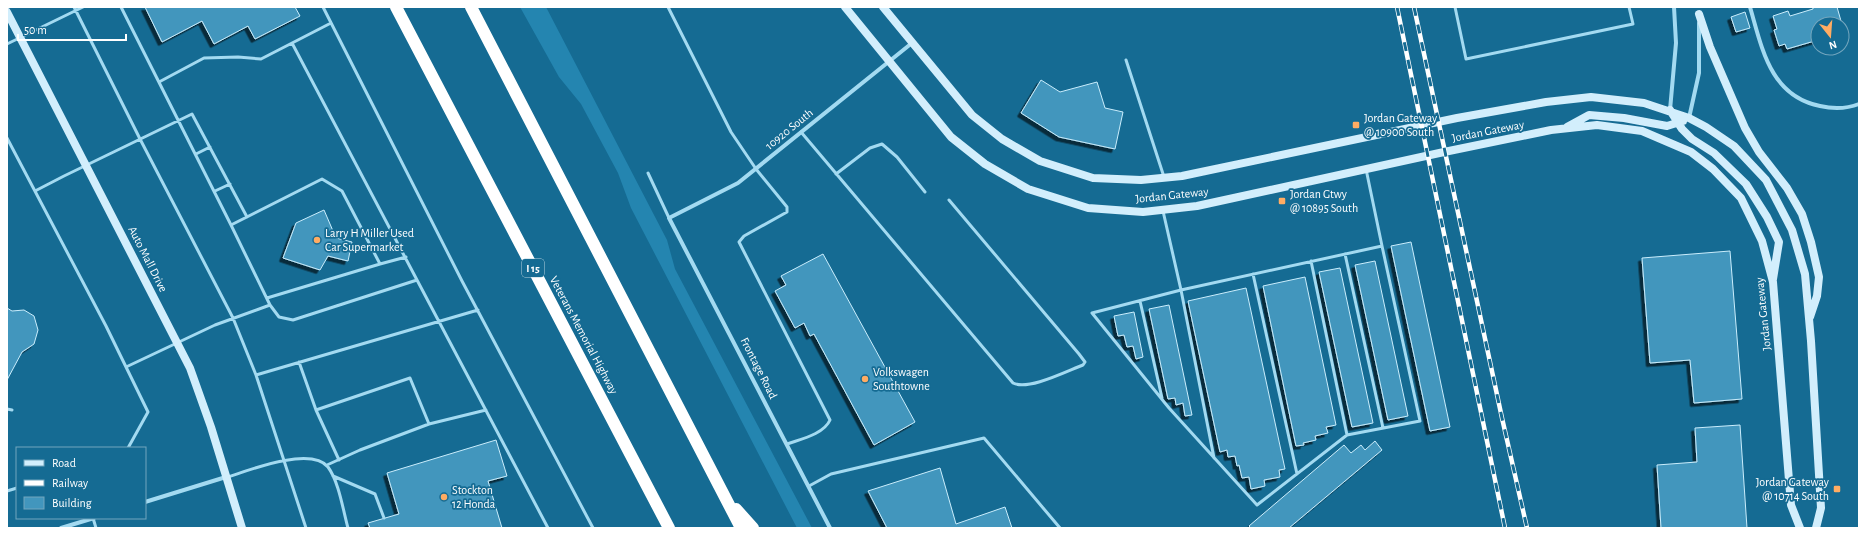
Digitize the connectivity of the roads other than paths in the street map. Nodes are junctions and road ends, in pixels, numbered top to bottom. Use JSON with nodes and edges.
{"nodes":[{"id":1,"x":74,"y":7,"type":"edge"},
{"id":2,"x":83,"y":7,"type":"edge"},
{"id":3,"x":121,"y":7,"type":"edge"},
{"id":4,"x":322,"y":7,"type":"edge"},
{"id":5,"x":396,"y":7,"type":"edge"},
{"id":6,"x":472,"y":7,"type":"edge"},
{"id":7,"x":668,"y":7,"type":"edge"},
{"id":8,"x":845,"y":7,"type":"edge"},
{"id":9,"x":883,"y":7,"type":"edge"},
{"id":10,"x":1455,"y":7,"type":"edge"},
{"id":11,"x":1629,"y":7,"type":"edge"},
{"id":12,"x":1674,"y":7,"type":"edge"},
{"id":13,"x":1750,"y":7,"type":"edge"},
{"id":14,"x":76,"y":11,"type":"junction"},
{"id":15,"x":1699,"y":11,"type":"edge"},
{"id":16,"x":7,"y":12,"type":"edge"},
{"id":17,"x":331,"y":23,"type":"junction"},
{"id":18,"x":21,"y":37,"type":"junction"},
{"id":19,"x":292,"y":43,"type":"junction"},
{"id":20,"x":912,"y":43,"type":"junction"},
{"id":21,"x":7,"y":44,"type":"edge"},
{"id":22,"x":1126,"y":60,"type":"dead end"},
{"id":23,"x":889,"y":62,"type":"junction"},
{"id":24,"x":159,"y":82,"type":"junction"},
{"id":25,"x":1859,"y":104,"type":"edge"},
{"id":26,"x":1670,"y":110,"type":"junction"},
{"id":27,"x":1689,"y":118,"type":"junction"},
{"id":28,"x":179,"y":121,"type":"junction"},
{"id":29,"x":1678,"y":123,"type":"junction"},
{"id":30,"x":1563,"y":129,"type":"junction"},
{"id":31,"x":801,"y":132,"type":"junction"},
{"id":32,"x":7,"y":138,"type":"edge"},
{"id":33,"x":140,"y":140,"type":"junction"},
{"id":34,"x":210,"y":147,"type":"junction"},
{"id":35,"x":196,"y":154,"type":"junction"},
{"id":36,"x":86,"y":165,"type":"junction"},
{"id":37,"x":756,"y":169,"type":"junction"},
{"id":38,"x":1366,"y":169,"type":"junction"},
{"id":39,"x":648,"y":173,"type":"dead end"},
{"id":40,"x":836,"y":174,"type":"junction"},
{"id":41,"x":1165,"y":178,"type":"junction"},
{"id":42,"x":230,"y":184,"type":"junction"},
{"id":43,"x":35,"y":191,"type":"junction"},
{"id":44,"x":215,"y":192,"type":"junction"},
{"id":45,"x":925,"y":192,"type":"dead end"},
{"id":46,"x":949,"y":200,"type":"dead end"},
{"id":47,"x":1163,"y":210,"type":"junction"},
{"id":48,"x":247,"y":217,"type":"junction"},
{"id":49,"x":670,"y":218,"type":"junction"},
{"id":50,"x":232,"y":225,"type":"junction"},
{"id":51,"x":1382,"y":246,"type":"junction"},
{"id":52,"x":1345,"y":254,"type":"junction"},
{"id":53,"x":406,"y":257,"type":"junction"},
{"id":54,"x":1312,"y":261,"type":"junction"},
{"id":55,"x":380,"y":264,"type":"junction"},
{"id":56,"x":1253,"y":274,"type":"junction"},
{"id":57,"x":417,"y":280,"type":"junction"},
{"id":58,"x":1773,"y":282,"type":"junction"},
{"id":59,"x":1181,"y":290,"type":"junction"},
{"id":60,"x":267,"y":298,"type":"junction"},
{"id":61,"x":1140,"y":300,"type":"junction"},
{"id":62,"x":270,"y":305,"type":"junction"},
{"id":63,"x":478,"y":310,"type":"junction"},
{"id":64,"x":233,"y":318,"type":"junction"},
{"id":65,"x":1809,"y":320,"type":"junction"},
{"id":66,"x":439,"y":322,"type":"junction"},
{"id":67,"x":177,"y":341,"type":"junction"},
{"id":68,"x":299,"y":362,"type":"junction"},
{"id":69,"x":126,"y":367,"type":"junction"},
{"id":70,"x":256,"y":375,"type":"junction"},
{"id":71,"x":1162,"y":400,"type":"junction"},
{"id":72,"x":7,"y":409,"type":"edge"},
{"id":73,"x":12,"y":410,"type":"dead end"},
{"id":74,"x":316,"y":410,"type":"junction"},
{"id":75,"x":486,"y":410,"type":"junction"},
{"id":76,"x":429,"y":424,"type":"junction"},
{"id":77,"x":1383,"y":428,"type":"junction"},
{"id":78,"x":1347,"y":436,"type":"junction"},
{"id":79,"x":787,"y":444,"type":"junction"},
{"id":80,"x":129,"y":447,"type":"edge"},
{"id":81,"x":1214,"y":458,"type":"junction"},
{"id":82,"x":284,"y":460,"type":"junction"},
{"id":83,"x":339,"y":460,"type":"junction"},
{"id":84,"x":327,"y":465,"type":"junction"},
{"id":85,"x":1297,"y":474,"type":"junction"},
{"id":86,"x":333,"y":476,"type":"junction"},
{"id":87,"x":226,"y":477,"type":"junction"},
{"id":88,"x":809,"y":486,"type":"junction"},
{"id":89,"x":727,"y":499,"type":"junction"},
{"id":90,"x":146,"y":502,"type":"edge"},
{"id":91,"x":384,"y":518,"type":"dead end"},
{"id":92,"x":90,"y":519,"type":"edge"},
{"id":93,"x":61,"y":528,"type":"edge"},
{"id":94,"x":242,"y":528,"type":"edge"},
{"id":95,"x":306,"y":528,"type":"edge"},
{"id":96,"x":348,"y":528,"type":"edge"},
{"id":97,"x":548,"y":528,"type":"edge"},
{"id":98,"x":593,"y":528,"type":"edge"},
{"id":99,"x":669,"y":528,"type":"edge"},
{"id":100,"x":741,"y":528,"type":"edge"},
{"id":101,"x":754,"y":528,"type":"edge"},
{"id":102,"x":830,"y":528,"type":"edge"},
{"id":103,"x":1060,"y":528,"type":"edge"},
{"id":104,"x":1800,"y":528,"type":"edge"},
{"id":105,"x":1816,"y":528,"type":"edge"}],
"edges":[{"from":1,"to":14,"type":"lane"},
{"from":2,"to":14,"type":"lane"},
{"from":3,"to":24,"type":"lane"},
{"from":4,"to":17,"type":"lane"},
{"from":5,"to":99,"type":"highway","name":"Veterans Memorial Highway","number":"I 15"},
{"from":6,"to":89,"type":"highway"},
{"from":7,"to":37,"type":"lane"},
{"from":8,"to":23,"type":"main road","name":"Jordan Gateway"},
{"from":9,"to":20,"type":"main road","name":"Jordan Gateway"},
{"from":10,"to":11,"type":"lane"},
{"from":12,"to":26,"type":"street"},
{"from":13,"to":25,"type":"street"},
{"from":14,"to":18,"type":"lane"},
{"from":14,"to":33,"type":"lane"},
{"from":15,"to":27,"type":"street"},
{"from":15,"to":65,"type":"main road"},
{"from":16,"to":18,"type":"main road","name":"Auto Mall Drive"},
{"from":17,"to":19,"type":"lane"},
{"from":17,"to":63,"type":"lane"},
{"from":18,"to":21,"type":"lane"},
{"from":18,"to":36,"type":"main road","name":"Auto Mall Drive"},
{"from":19,"to":24,"type":"lane"},
{"from":19,"to":53,"type":"lane"},
{"from":20,"to":23,"type":"street","name":"10920 South"},
{"from":20,"to":41,"type":"main road","name":"Jordan Gateway"},
{"from":22,"to":41,"type":"lane"},
{"from":23,"to":31,"type":"street","name":"10920 South"},
{"from":23,"to":47,"type":"main road","name":"Jordan Gateway"},
{"from":24,"to":28,"type":"lane"},
{"from":26,"to":27,"type":"main road","name":"Jordan Gateway"},
{"from":26,"to":29,"type":"main road"},
{"from":26,"to":41,"type":"main road","name":"Jordan Gateway"},
{"from":27,"to":29,"type":"main road"},
{"from":27,"to":65,"type":"main road","name":"Jordan Gateway"},
{"from":28,"to":33,"type":"lane"},
{"from":28,"to":34,"type":"lane"},
{"from":28,"to":35,"type":"lane"},
{"from":29,"to":30,"type":"main road"},
{"from":29,"to":58,"type":"main road"},
{"from":30,"to":38,"type":"main road","name":"Jordan Gateway"},
{"from":30,"to":58,"type":"main road","name":"Jordan Gateway"},
{"from":31,"to":37,"type":"street","name":"10920 South"},
{"from":31,"to":40,"type":"lane"},
{"from":32,"to":43,"type":"lane"},
{"from":33,"to":36,"type":"lane"},
{"from":33,"to":64,"type":"lane"},
{"from":34,"to":35,"type":"lane"},
{"from":34,"to":42,"type":"lane"},
{"from":35,"to":44,"type":"lane"},
{"from":36,"to":43,"type":"lane"},
{"from":36,"to":67,"type":"main road","name":"Auto Mall Drive"},
{"from":37,"to":49,"type":"street","name":"10920 South"},
{"from":37,"to":79,"type":"lane"},
{"from":38,"to":47,"type":"main road","name":"Jordan Gateway"},
{"from":38,"to":51,"type":"lane"},
{"from":39,"to":49,"type":"lane"},
{"from":40,"to":45,"type":"lane"},
{"from":40,"to":46,"type":"lane"},
{"from":42,"to":44,"type":"lane"},
{"from":42,"to":48,"type":"lane"},
{"from":43,"to":69,"type":"lane"},
{"from":44,"to":50,"type":"lane"},
{"from":47,"to":59,"type":"lane"},
{"from":48,"to":50,"type":"lane"},
{"from":48,"to":55,"type":"lane"},
{"from":49,"to":79,"type":"street","name":"Frontage Road"},
{"from":50,"to":60,"type":"lane"},
{"from":51,"to":52,"type":"lane"},
{"from":51,"to":77,"type":"lane"},
{"from":52,"to":54,"type":"lane"},
{"from":52,"to":77,"type":"lane"},
{"from":53,"to":55,"type":"lane"},
{"from":53,"to":57,"type":"lane"},
{"from":54,"to":56,"type":"lane"},
{"from":54,"to":78,"type":"lane"},
{"from":55,"to":60,"type":"lane"},
{"from":56,"to":59,"type":"lane"},
{"from":56,"to":85,"type":"lane"},
{"from":57,"to":62,"type":"lane"},
{"from":57,"to":66,"type":"lane"},
{"from":58,"to":104,"type":"main road","name":"Jordan Gateway"},
{"from":59,"to":61,"type":"lane"},
{"from":59,"to":81,"type":"lane"},
{"from":60,"to":62,"type":"lane"},
{"from":61,"to":71,"type":"lane"},
{"from":61,"to":71,"type":"lane"},
{"from":62,"to":64,"type":"lane"},
{"from":63,"to":66,"type":"lane"},
{"from":63,"to":98,"type":"lane"},
{"from":64,"to":67,"type":"lane"},
{"from":64,"to":70,"type":"lane"},
{"from":65,"to":105,"type":"main road","name":"Jordan Gateway"},
{"from":66,"to":68,"type":"lane"},
{"from":66,"to":75,"type":"lane"},
{"from":67,"to":69,"type":"lane"},
{"from":67,"to":87,"type":"main road","name":"Auto Mall Drive"},
{"from":68,"to":70,"type":"lane"},
{"from":68,"to":74,"type":"lane"},
{"from":69,"to":80,"type":"lane"},
{"from":70,"to":82,"type":"lane"},
{"from":71,"to":81,"type":"lane"},
{"from":72,"to":73,"type":"lane"},
{"from":74,"to":76,"type":"lane"},
{"from":74,"to":83,"type":"lane"},
{"from":75,"to":76,"type":"lane"},
{"from":75,"to":97,"type":"lane"},
{"from":76,"to":83,"type":"lane"},
{"from":77,"to":78,"type":"lane"},
{"from":78,"to":85,"type":"lane"},
{"from":79,"to":88,"type":"street","name":"Frontage Road"},
{"from":81,"to":85,"type":"lane"},
{"from":82,"to":84,"type":"lane"},
{"from":82,"to":87,"type":"lane"},
{"from":82,"to":95,"type":"lane"},
{"from":83,"to":84,"type":"lane"},
{"from":84,"to":86,"type":"lane"},
{"from":86,"to":91,"type":"lane"},
{"from":86,"to":96,"type":"lane"},
{"from":87,"to":90,"type":"street"},
{"from":87,"to":94,"type":"main road","name":"Auto Mall Drive"},
{"from":88,"to":102,"type":"street","name":"Frontage Road"},
{"from":88,"to":103,"type":"lane"},
{"from":89,"to":100,"type":"highway"},
{"from":89,"to":101,"type":"highway"},
{"from":92,"to":93,"type":"street"}]}
